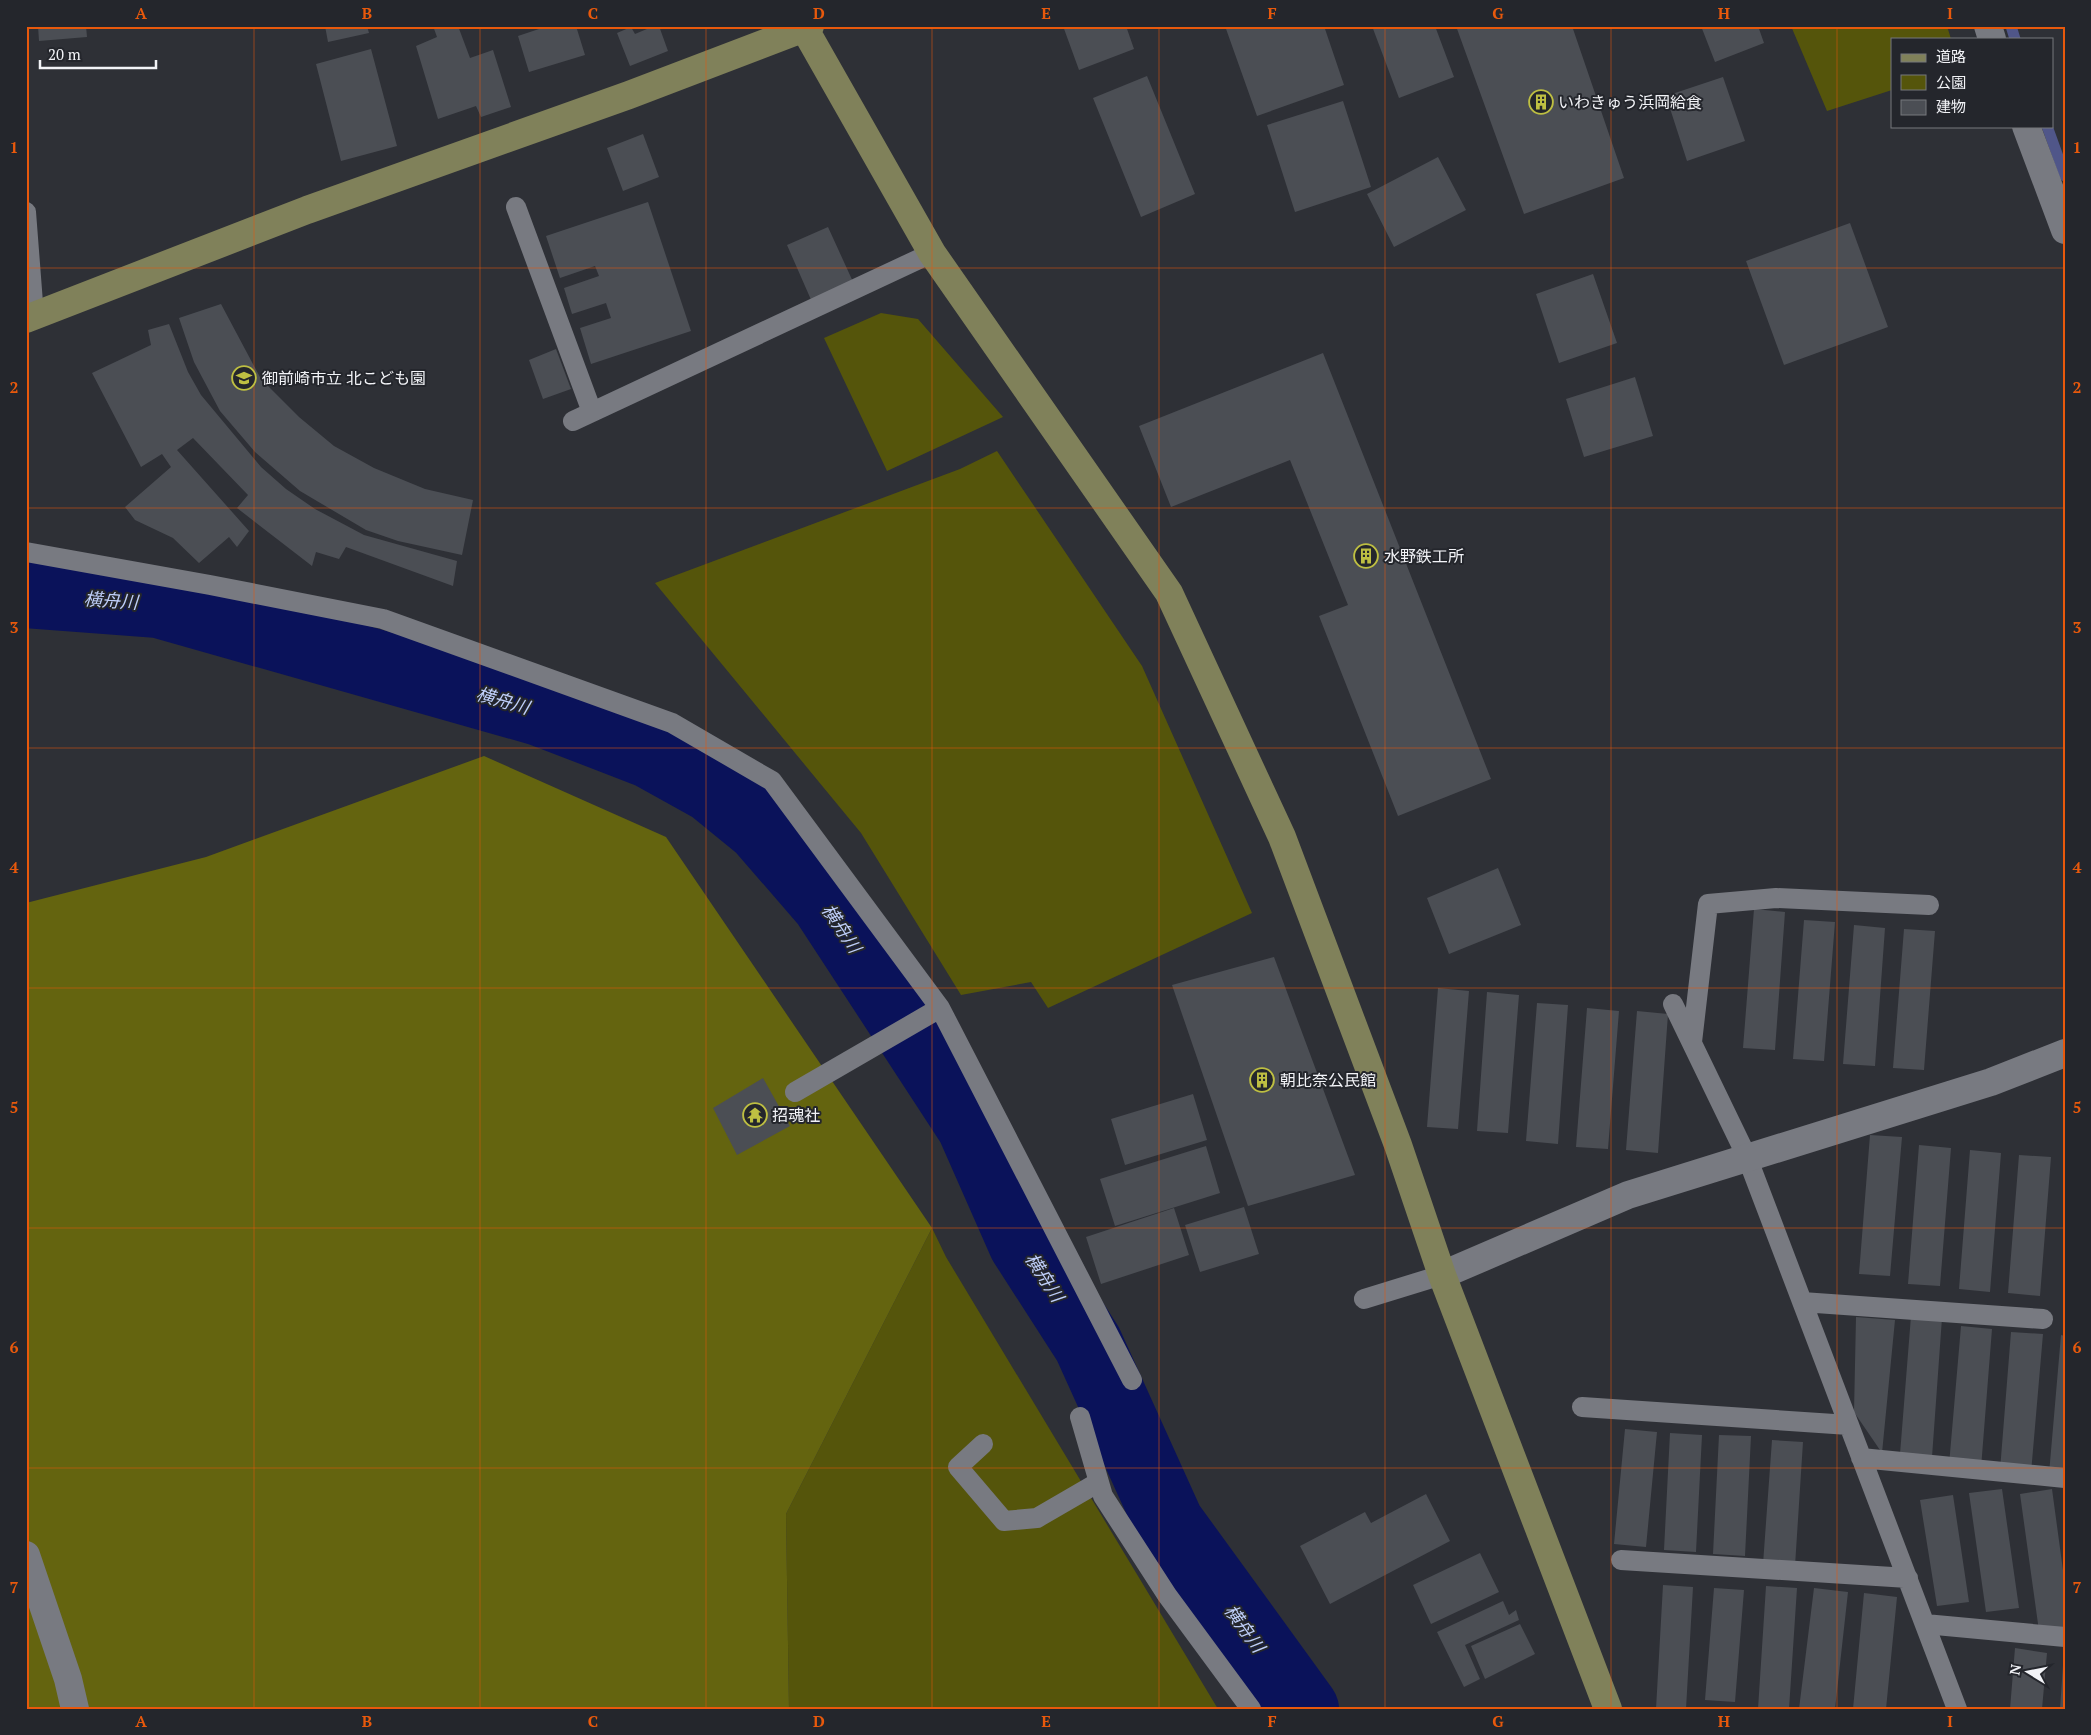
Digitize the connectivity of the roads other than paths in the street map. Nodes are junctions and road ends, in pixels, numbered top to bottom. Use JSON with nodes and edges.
{"nodes":[{"id":1,"x":1988,"y":26,"type":"edge"},
{"id":2,"x":805,"y":27,"type":"edge"},
{"id":3,"x":1992,"y":38,"type":"edge"},
{"id":4,"x":2027,"y":128,"type":"edge"},
{"id":5,"x":516,"y":207,"type":"dead end"},
{"id":6,"x":26,"y":212,"type":"edge"},
{"id":7,"x":2065,"y":230,"type":"edge"},
{"id":8,"x":932,"y":253,"type":"junction"},
{"id":9,"x":30,"y":318,"type":"edge"},
{"id":10,"x":592,"y":412,"type":"junction"},
{"id":11,"x":573,"y":422,"type":"dead end"},
{"id":12,"x":26,"y":552,"type":"edge"},
{"id":13,"x":1929,"y":906,"type":"dead end"},
{"id":14,"x":1673,"y":1004,"type":"dead end"},
{"id":15,"x":940,"y":1008,"type":"junction"},
{"id":16,"x":1692,"y":1042,"type":"junction"},
{"id":17,"x":2065,"y":1053,"type":"edge"},
{"id":18,"x":795,"y":1092,"type":"dead end"},
{"id":19,"x":1747,"y":1157,"type":"junction"},
{"id":20,"x":1442,"y":1275,"type":"junction"},
{"id":21,"x":1364,"y":1299,"type":"dead end"},
{"id":22,"x":1802,"y":1302,"type":"junction"},
{"id":23,"x":2043,"y":1319,"type":"dead end"},
{"id":24,"x":1132,"y":1380,"type":"dead end"},
{"id":25,"x":1582,"y":1407,"type":"dead end"},
{"id":26,"x":1080,"y":1417,"type":"dead end"},
{"id":27,"x":1849,"y":1425,"type":"junction"},
{"id":28,"x":983,"y":1444,"type":"dead end"},
{"id":29,"x":1861,"y":1458,"type":"junction"},
{"id":30,"x":2065,"y":1478,"type":"edge"},
{"id":31,"x":1099,"y":1482,"type":"junction"},
{"id":32,"x":26,"y":1555,"type":"edge"},
{"id":33,"x":1621,"y":1560,"type":"dead end"},
{"id":34,"x":1908,"y":1578,"type":"junction"},
{"id":35,"x":1925,"y":1624,"type":"junction"},
{"id":36,"x":2065,"y":1638,"type":"edge"},
{"id":37,"x":75,"y":1709,"type":"edge"},
{"id":38,"x":1251,"y":1709,"type":"edge"},
{"id":39,"x":1608,"y":1709,"type":"edge"},
{"id":40,"x":1957,"y":1709,"type":"edge"}],
"edges":[{"from":1,"to":3,"type":"street"},
{"from":2,"to":8,"type":"street"},
{"from":2,"to":9,"type":"street"},
{"from":4,"to":7,"type":"street"},
{"from":5,"to":10,"type":"lane"},
{"from":6,"to":9,"type":"lane"},
{"from":8,"to":10,"type":"lane"},
{"from":8,"to":20,"type":"street"},
{"from":10,"to":11,"type":"lane"},
{"from":12,"to":15,"type":"lane"},
{"from":13,"to":16,"type":"lane"},
{"from":14,"to":16,"type":"lane"},
{"from":15,"to":18,"type":"lane"},
{"from":15,"to":24,"type":"lane"},
{"from":16,"to":19,"type":"lane"},
{"from":17,"to":19,"type":"street"},
{"from":19,"to":20,"type":"street"},
{"from":19,"to":22,"type":"lane"},
{"from":20,"to":21,"type":"lane"},
{"from":20,"to":39,"type":"street"},
{"from":22,"to":23,"type":"lane"},
{"from":22,"to":27,"type":"lane"},
{"from":25,"to":27,"type":"lane"},
{"from":26,"to":31,"type":"lane"},
{"from":27,"to":29,"type":"lane"},
{"from":28,"to":31,"type":"lane"},
{"from":29,"to":30,"type":"lane"},
{"from":29,"to":34,"type":"lane"},
{"from":31,"to":38,"type":"lane"},
{"from":32,"to":37,"type":"street"},
{"from":33,"to":34,"type":"lane"},
{"from":34,"to":35,"type":"lane"},
{"from":35,"to":36,"type":"lane"},
{"from":35,"to":40,"type":"lane"}]}
